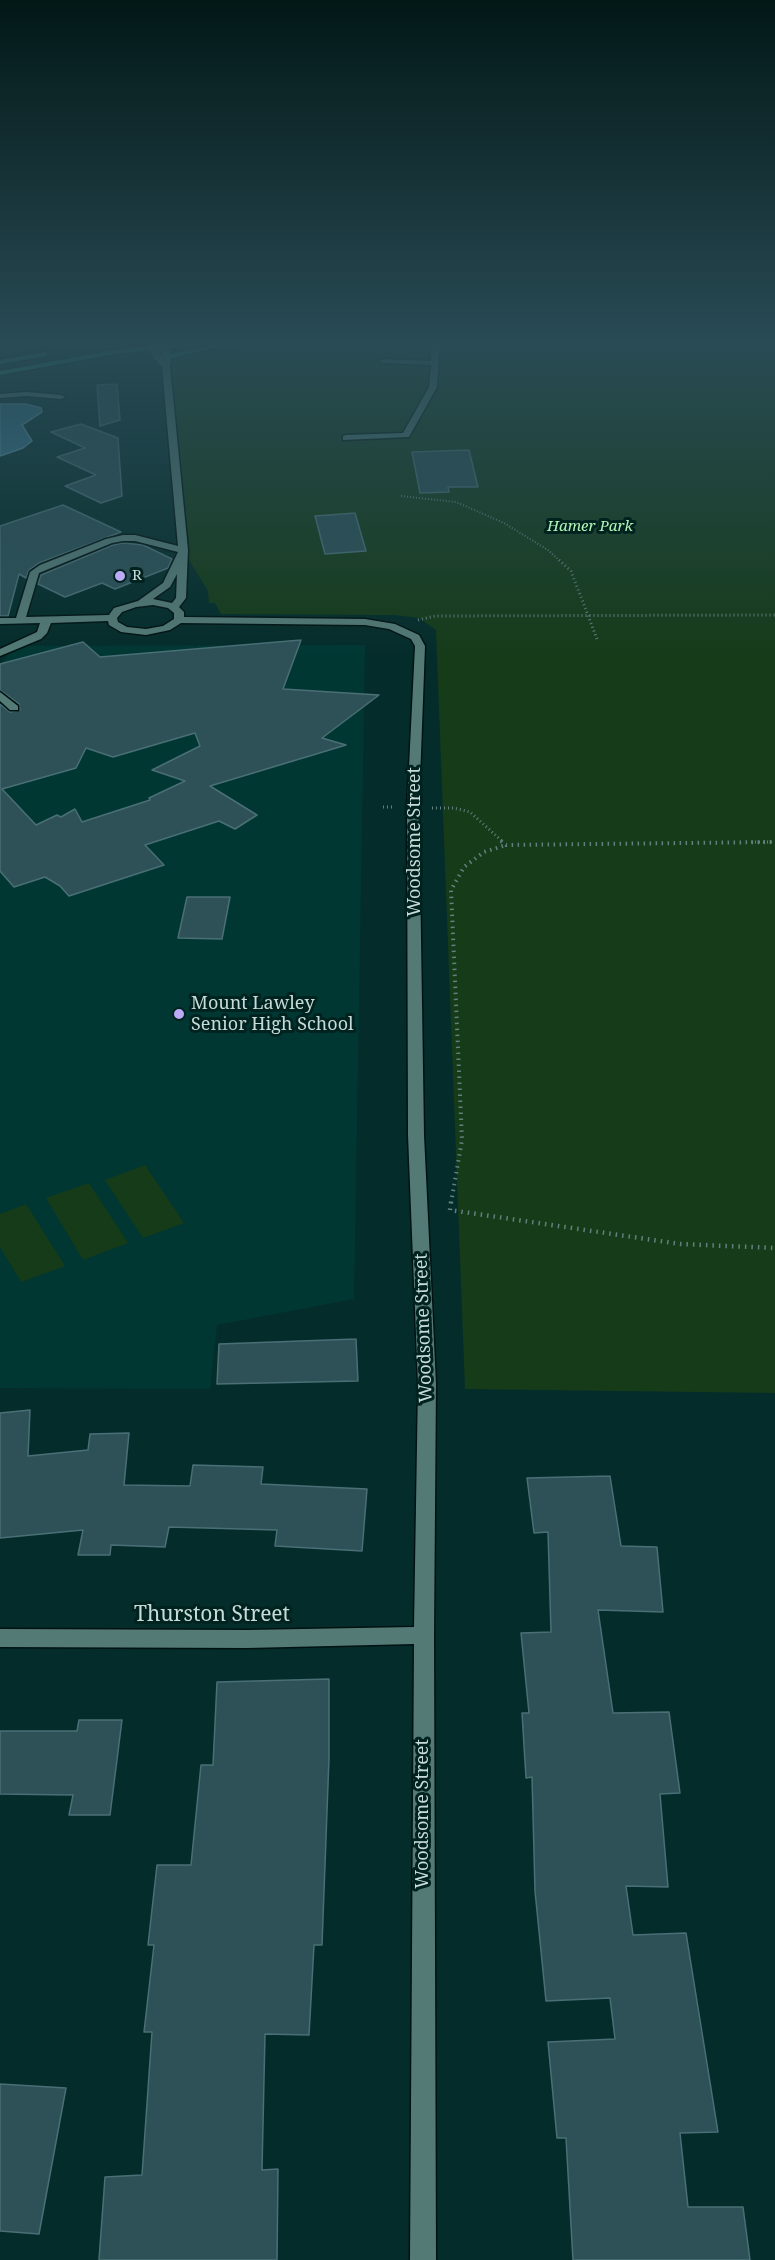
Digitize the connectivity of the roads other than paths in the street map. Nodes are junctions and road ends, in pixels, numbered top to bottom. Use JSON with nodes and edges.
{"nodes":[{"id":1,"x":174,"y":446,"type":"edge"},
{"id":2,"x":183,"y":550,"type":"junction"},
{"id":3,"x":140,"y":603,"type":"junction"},
{"id":4,"x":173,"y":608,"type":"junction"},
{"id":5,"x":112,"y":618,"type":"junction"},
{"id":6,"x":179,"y":620,"type":"junction"},
{"id":7,"x":0,"y":621,"type":"edge"},
{"id":8,"x":20,"y":621,"type":"junction"},
{"id":9,"x":46,"y":621,"type":"junction"},
{"id":10,"x":0,"y":652,"type":"edge"},
{"id":11,"x":0,"y":695,"type":"edge"},
{"id":12,"x":14,"y":708,"type":"dead end"},
{"id":13,"x":424,"y":1635,"type":"junction"},
{"id":14,"x":0,"y":1638,"type":"edge"},
{"id":15,"x":423,"y":2260,"type":"edge"}],
"edges":[{"from":1,"to":2,"type":"street"},
{"from":2,"to":3,"type":"street"},
{"from":2,"to":4,"type":"street"},
{"from":2,"to":8,"type":"street"},
{"from":3,"to":4,"type":"street"},
{"from":3,"to":5,"type":"street"},
{"from":4,"to":6,"type":"street"},
{"from":5,"to":6,"type":"street"},
{"from":5,"to":9,"type":"street"},
{"from":6,"to":13,"type":"street","name":"Woodsome Street"},
{"from":7,"to":8,"type":"street"},
{"from":8,"to":9,"type":"street"},
{"from":9,"to":10,"type":"street"},
{"from":11,"to":12,"type":"street"},
{"from":13,"to":14,"type":"street","name":"Thurston Street"},
{"from":13,"to":15,"type":"street","name":"Woodsome Street"}]}
